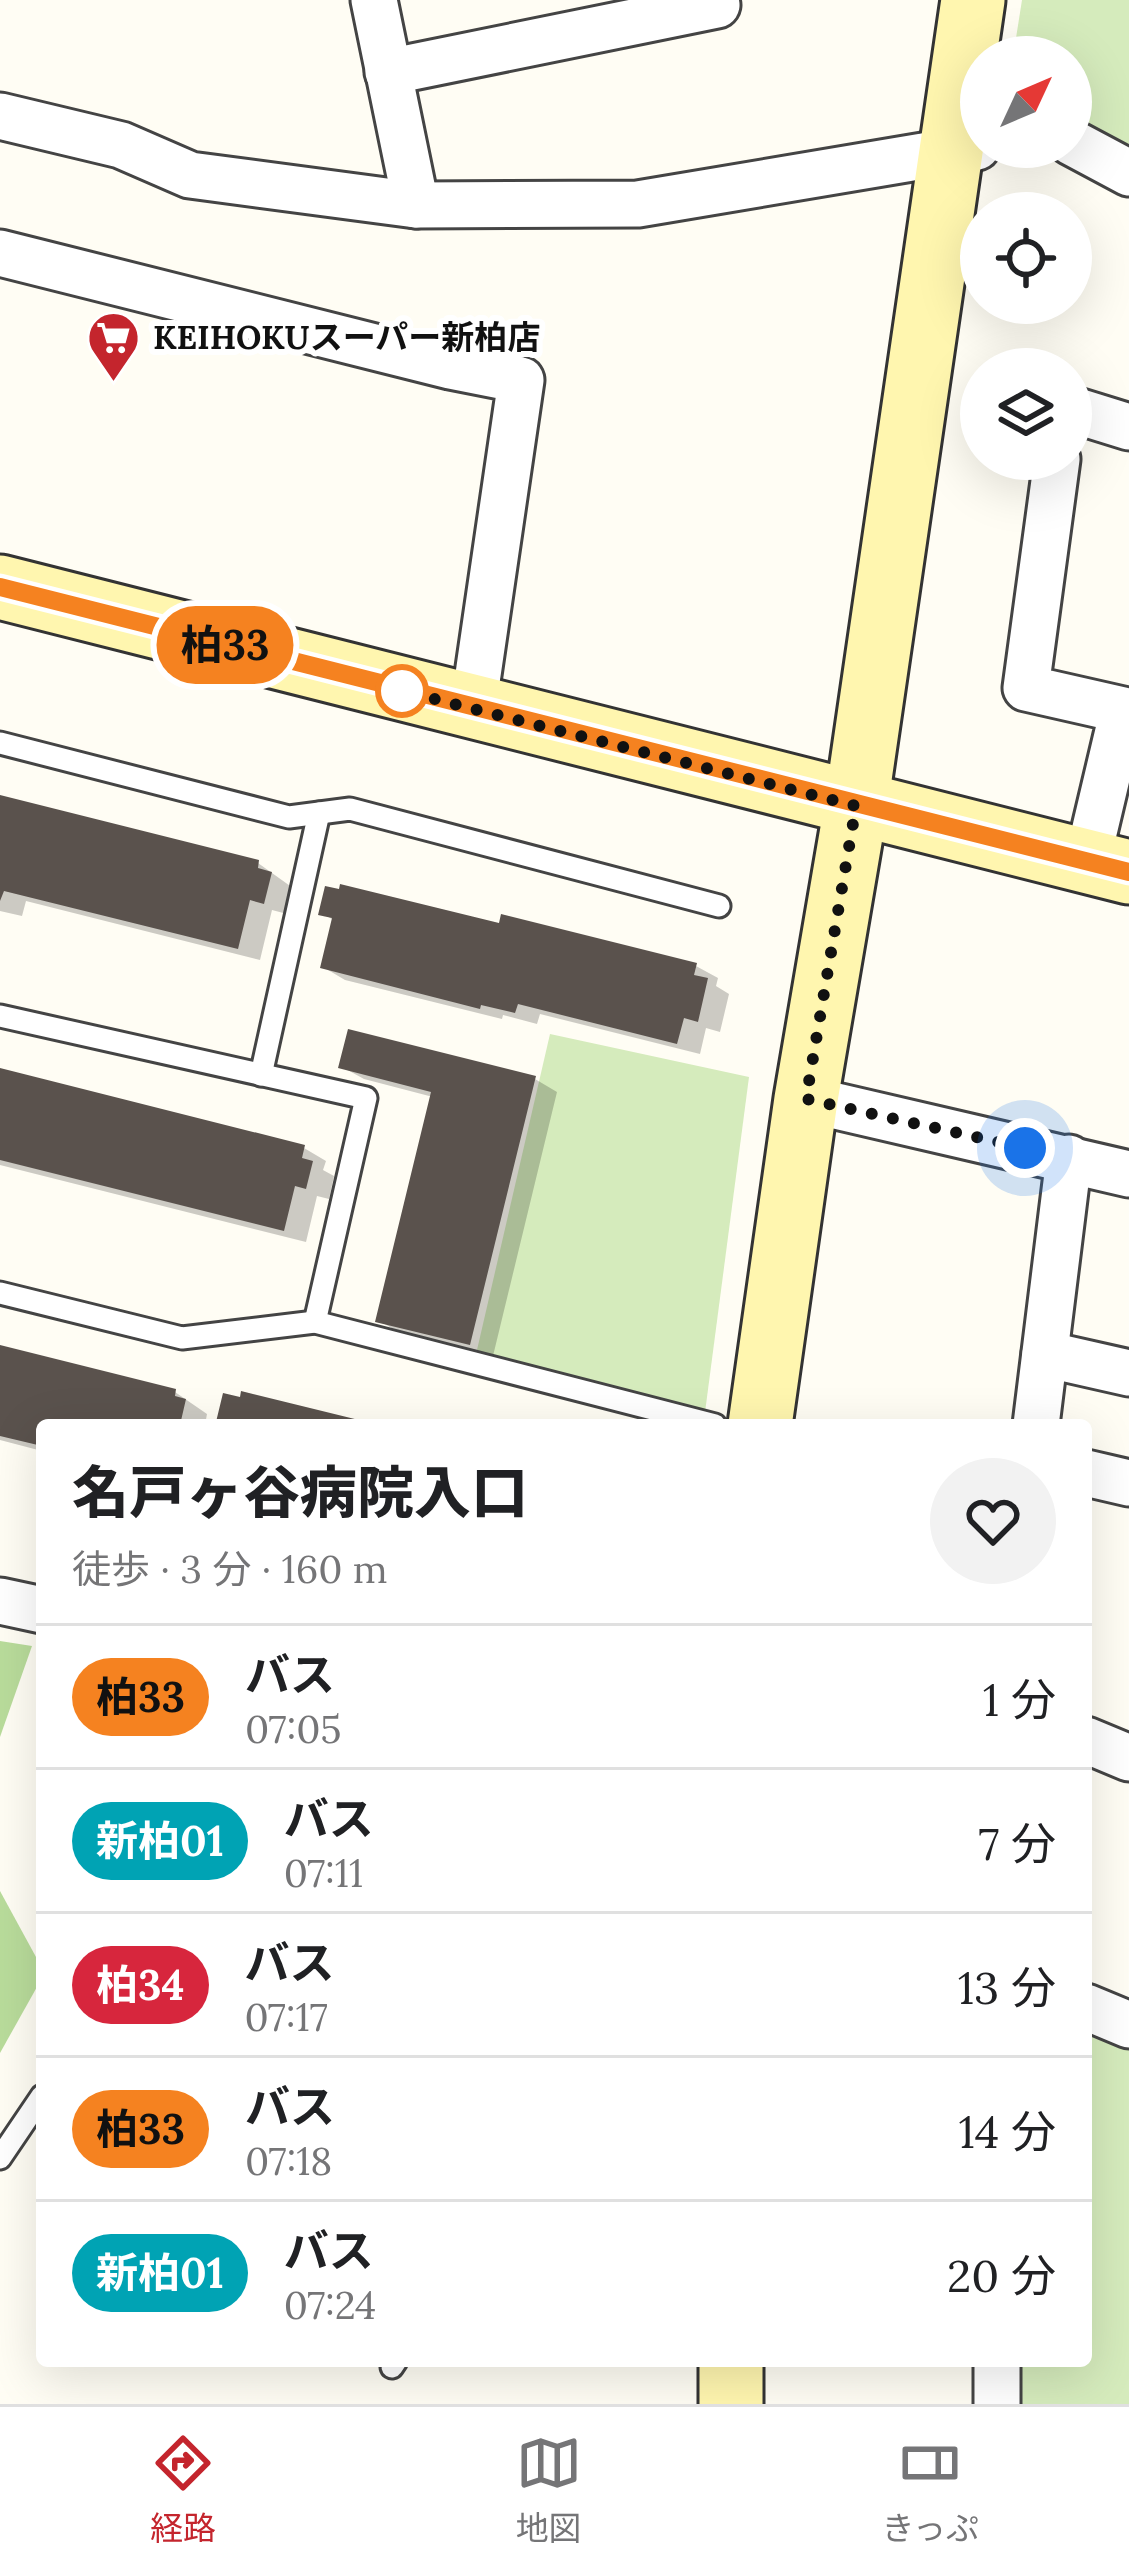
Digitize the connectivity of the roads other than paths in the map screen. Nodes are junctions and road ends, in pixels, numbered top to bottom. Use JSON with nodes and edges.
{"nodes":[{"id":1,"x":374,"y":0,"type":"edge"},
{"id":2,"x":973,"y":0,"type":"edge"},
{"id":3,"x":717,"y":5,"type":"dead end"},
{"id":4,"x":615,"y":13,"type":"edge"},
{"id":5,"x":971,"y":36,"type":"edge"},
{"id":6,"x":388,"y":72,"type":"junction"},
{"id":7,"x":0,"y":116,"type":"edge"},
{"id":8,"x":960,"y":150,"type":"edge"},
{"id":9,"x":1092,"y":153,"type":"edge"},
{"id":10,"x":962,"y":168,"type":"edge"},
{"id":11,"x":1129,"y":173,"type":"edge"},
{"id":12,"x":416,"y":205,"type":"junction"},
{"id":13,"x":0,"y":253,"type":"edge"},
{"id":14,"x":1092,"y":416,"type":"edge"},
{"id":15,"x":1129,"y":427,"type":"edge"},
{"id":16,"x":1054,"y":480,"type":"edge"},
{"id":17,"x":0,"y":587,"type":"edge"},
{"id":18,"x":473,"y":709,"type":"junction"},
{"id":19,"x":0,"y":742,"type":"edge"},
{"id":20,"x":856,"y":806,"type":"junction"},
{"id":21,"x":319,"y":813,"type":"junction"},
{"id":22,"x":1108,"y":867,"type":"edge"},
{"id":23,"x":719,"y":906,"type":"dead end"},
{"id":24,"x":0,"y":1016,"type":"edge"},
{"id":25,"x":261,"y":1075,"type":"junction"},
{"id":26,"x":806,"y":1099,"type":"junction"},
{"id":27,"x":1069,"y":1158,"type":"junction"},
{"id":28,"x":1129,"y":1174,"type":"edge"},
{"id":29,"x":0,"y":1293,"type":"edge"},
{"id":30,"x":315,"y":1322,"type":"junction"},
{"id":31,"x":1045,"y":1354,"type":"junction"},
{"id":32,"x":1129,"y":1373,"type":"edge"},
{"id":33,"x":692,"y":1419,"type":"edge"},
{"id":34,"x":761,"y":1419,"type":"edge"},
{"id":35,"x":1037,"y":1419,"type":"edge"},
{"id":36,"x":1092,"y":1474,"type":"edge"},
{"id":37,"x":1129,"y":1483,"type":"edge"},
{"id":38,"x":0,"y":1601,"type":"edge"},
{"id":39,"x":36,"y":1609,"type":"edge"},
{"id":40,"x":1092,"y":1743,"type":"edge"},
{"id":41,"x":1129,"y":1758,"type":"edge"},
{"id":42,"x":1092,"y":2010,"type":"edge"},
{"id":43,"x":1129,"y":2025,"type":"edge"},
{"id":44,"x":36,"y":2105,"type":"edge"},
{"id":45,"x":0,"y":2158,"type":"edge"},
{"id":46,"x":731,"y":2367,"type":"edge"},
{"id":47,"x":997,"y":2367,"type":"edge"},
{"id":48,"x":731,"y":2404,"type":"edge"},
{"id":49,"x":997,"y":2404,"type":"edge"}],
"edges":[{"from":1,"to":6,"type":"street"},
{"from":2,"to":5,"type":"street"},
{"from":3,"to":4,"type":"street"},
{"from":4,"to":6,"type":"street"},
{"from":6,"to":12,"type":"street"},
{"from":7,"to":12,"type":"street"},
{"from":8,"to":12,"type":"street"},
{"from":9,"to":11,"type":"street"},
{"from":10,"to":20,"type":"street"},
{"from":13,"to":18,"type":"street"},
{"from":14,"to":15,"type":"street"},
{"from":16,"to":22,"type":"street"},
{"from":17,"to":18,"type":"street"},
{"from":18,"to":20,"type":"street"},
{"from":19,"to":21,"type":"lane"},
{"from":20,"to":22,"type":"street"},
{"from":20,"to":26,"type":"street"},
{"from":21,"to":23,"type":"lane"},
{"from":21,"to":25,"type":"lane"},
{"from":24,"to":25,"type":"lane"},
{"from":25,"to":30,"type":"lane"},
{"from":26,"to":27,"type":"street"},
{"from":26,"to":34,"type":"street"},
{"from":27,"to":28,"type":"street"},
{"from":27,"to":31,"type":"street"},
{"from":29,"to":30,"type":"lane"},
{"from":30,"to":33,"type":"lane"},
{"from":31,"to":32,"type":"street"},
{"from":31,"to":35,"type":"street"},
{"from":36,"to":37,"type":"street"},
{"from":38,"to":39,"type":"street"},
{"from":40,"to":41,"type":"street"},
{"from":42,"to":43,"type":"street"},
{"from":44,"to":45,"type":"lane"},
{"from":46,"to":48,"type":"street"},
{"from":47,"to":49,"type":"street"}]}
